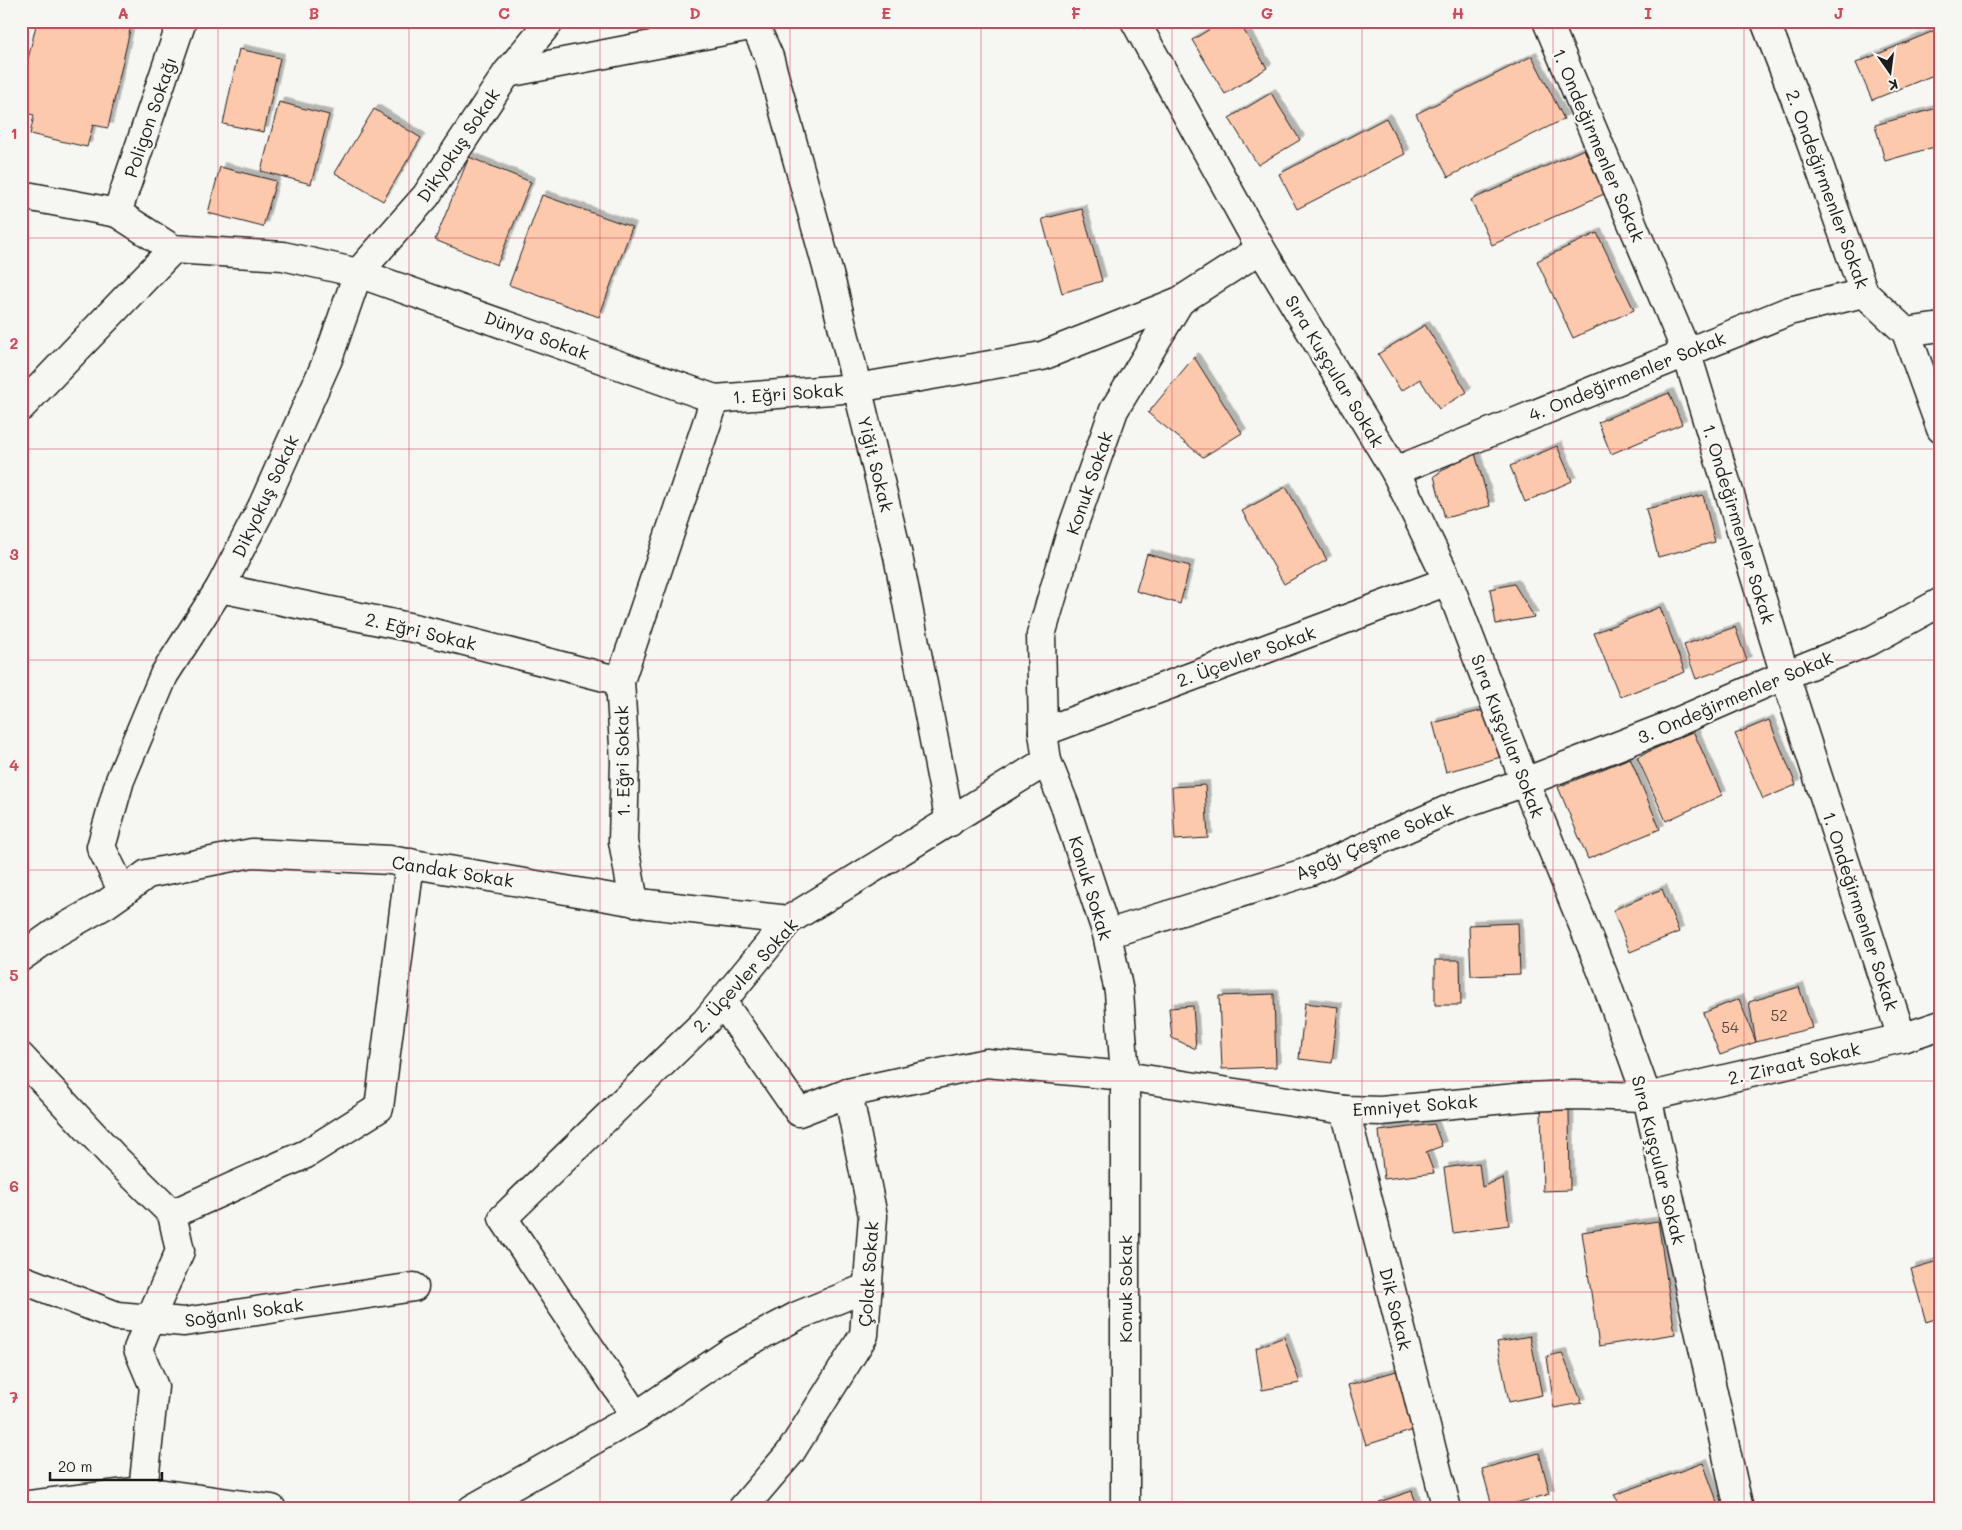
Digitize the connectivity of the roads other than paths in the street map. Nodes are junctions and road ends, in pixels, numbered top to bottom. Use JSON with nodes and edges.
{"nodes":[{"id":1,"x":182,"y":21,"type":"edge"},
{"id":2,"x":550,"y":21,"type":"edge"},
{"id":3,"x":1135,"y":21,"type":"edge"},
{"id":4,"x":1547,"y":21,"type":"edge"},
{"id":5,"x":1765,"y":21,"type":"edge"},
{"id":6,"x":754,"y":23,"type":"edge"},
{"id":7,"x":506,"y":73,"type":"junction"},
{"id":8,"x":21,"y":195,"type":"edge"},
{"id":9,"x":117,"y":213,"type":"junction"},
{"id":10,"x":173,"y":249,"type":"junction"},
{"id":11,"x":1262,"y":249,"type":"junction"},
{"id":12,"x":358,"y":273,"type":"junction"},
{"id":13,"x":1864,"y":293,"type":"junction"},
{"id":14,"x":1180,"y":300,"type":"junction"},
{"id":15,"x":1941,"y":327,"type":"edge"},
{"id":16,"x":1906,"y":332,"type":"junction"},
{"id":17,"x":1686,"y":352,"type":"junction"},
{"id":18,"x":857,"y":388,"type":"junction"},
{"id":19,"x":715,"y":399,"type":"junction"},
{"id":20,"x":21,"y":407,"type":"edge"},
{"id":21,"x":1941,"y":428,"type":"edge"},
{"id":22,"x":1395,"y":471,"type":"junction"},
{"id":23,"x":1448,"y":581,"type":"junction"},
{"id":24,"x":220,"y":588,"type":"junction"},
{"id":25,"x":1941,"y":602,"type":"edge"},
{"id":26,"x":1785,"y":674,"type":"junction"},
{"id":27,"x":620,"y":681,"type":"junction"},
{"id":28,"x":1043,"y":732,"type":"junction"},
{"id":29,"x":1047,"y":762,"type":"junction"},
{"id":30,"x":1525,"y":782,"type":"junction"},
{"id":31,"x":950,"y":822,"type":"junction"},
{"id":32,"x":410,"y":863,"type":"junction"},
{"id":33,"x":123,"y":892,"type":"junction"},
{"id":34,"x":634,"y":902,"type":"junction"},
{"id":35,"x":789,"y":920,"type":"junction"},
{"id":36,"x":1107,"y":934,"type":"junction"},
{"id":37,"x":21,"y":957,"type":"edge"},
{"id":38,"x":722,"y":1002,"type":"junction"},
{"id":39,"x":1941,"y":1025,"type":"edge"},
{"id":40,"x":1902,"y":1038,"type":"junction"},
{"id":41,"x":21,"y":1057,"type":"edge"},
{"id":42,"x":1125,"y":1076,"type":"junction"},
{"id":43,"x":848,"y":1093,"type":"junction"},
{"id":44,"x":1647,"y":1097,"type":"junction"},
{"id":45,"x":1345,"y":1110,"type":"junction"},
{"id":46,"x":172,"y":1214,"type":"junction"},
{"id":47,"x":21,"y":1279,"type":"edge"},
{"id":48,"x":414,"y":1286,"type":"dead end"},
{"id":49,"x":868,"y":1287,"type":"junction"},
{"id":50,"x":150,"y":1319,"type":"junction"},
{"id":51,"x":636,"y":1416,"type":"junction"},
{"id":52,"x":143,"y":1491,"type":"junction"},
{"id":53,"x":21,"y":1506,"type":"edge"},
{"id":54,"x":272,"y":1509,"type":"edge"},
{"id":55,"x":472,"y":1509,"type":"edge"},
{"id":56,"x":742,"y":1509,"type":"edge"},
{"id":57,"x":1125,"y":1509,"type":"edge"},
{"id":58,"x":1447,"y":1509,"type":"edge"},
{"id":59,"x":1739,"y":1509,"type":"edge"}],
"edges":[{"from":1,"to":9,"type":"street","name":"Poligon Sokağı"},
{"from":2,"to":7,"type":"street","name":"Dikyokuş Sokak"},
{"from":3,"to":11,"type":"street","name":"Sıra Kuşçular Sokak"},
{"from":4,"to":17,"type":"street","name":"1. Ondeğirmenler Sokak"},
{"from":5,"to":13,"type":"street","name":"2. Ondeğirmenler Sokak"},
{"from":6,"to":7,"type":"street"},
{"from":6,"to":18,"type":"street","name":"Yiğit Sokak"},
{"from":7,"to":12,"type":"street","name":"Dikyokuş Sokak"},
{"from":8,"to":9,"type":"street"},
{"from":9,"to":10,"type":"street"},
{"from":10,"to":12,"type":"street","name":"Dünya Sokak"},
{"from":10,"to":20,"type":"street"},
{"from":11,"to":14,"type":"street","name":"1. Eğri Sokak"},
{"from":11,"to":22,"type":"street","name":"Sıra Kuşçular Sokak"},
{"from":12,"to":19,"type":"street","name":"Dünya Sokak"},
{"from":12,"to":24,"type":"street","name":"Dikyokuş Sokak"},
{"from":13,"to":16,"type":"street","name":"2. Ondeğirmenler Sokak"},
{"from":13,"to":17,"type":"street","name":"4. Ondeğirmenler Sokak"},
{"from":14,"to":18,"type":"street","name":"1. Eğri Sokak"},
{"from":14,"to":28,"type":"street","name":"Konuk Sokak"},
{"from":15,"to":16,"type":"street"},
{"from":16,"to":21,"type":"street","name":"2. Ondeğirmenler Sokak"},
{"from":17,"to":22,"type":"street","name":"4. Ondeğirmenler Sokak"},
{"from":17,"to":26,"type":"street","name":"1. Ondeğirmenler Sokak"},
{"from":18,"to":19,"type":"street","name":"1. Eğri Sokak"},
{"from":18,"to":31,"type":"street","name":"Yiğit Sokak"},
{"from":19,"to":27,"type":"street","name":"1. Eğri Sokak"},
{"from":22,"to":23,"type":"street","name":"Sıra Kuşçular Sokak"},
{"from":23,"to":28,"type":"street","name":"2. Üçevler Sokak"},
{"from":23,"to":30,"type":"street","name":"Sıra Kuşçular Sokak"},
{"from":24,"to":27,"type":"street","name":"2. Eğri Sokak"},
{"from":24,"to":33,"type":"street","name":"Dikyokuş Sokak"},
{"from":25,"to":26,"type":"street","name":"3. Ondeğirmenler Sokak"},
{"from":26,"to":30,"type":"street","name":"3. Ondeğirmenler Sokak"},
{"from":26,"to":40,"type":"street","name":"1. Ondeğirmenler Sokak"},
{"from":27,"to":34,"type":"street","name":"1. Eğri Sokak"},
{"from":28,"to":29,"type":"street","name":"Konuk Sokak"},
{"from":29,"to":31,"type":"street","name":"2. Üçevler Sokak"},
{"from":29,"to":36,"type":"street","name":"Konuk Sokak"},
{"from":30,"to":36,"type":"street","name":"Aşağı Çeşme Sokak"},
{"from":30,"to":44,"type":"street","name":"Sıra Kuşçular Sokak"},
{"from":31,"to":35,"type":"street","name":"2. Üçevler Sokak"},
{"from":32,"to":33,"type":"street","name":"Candak Sokak"},
{"from":32,"to":34,"type":"street","name":"Candak Sokak"},
{"from":32,"to":46,"type":"street"},
{"from":33,"to":37,"type":"street"},
{"from":34,"to":35,"type":"street","name":"Candak Sokak"},
{"from":35,"to":38,"type":"street","name":"2. Üçevler Sokak"},
{"from":36,"to":42,"type":"street","name":"Konuk Sokak"},
{"from":38,"to":43,"type":"street","name":"Emniyet Sokak"},
{"from":38,"to":51,"type":"street","name":"2. Üçevler Sokak"},
{"from":39,"to":40,"type":"street","name":"2. Ziraat Sokak"},
{"from":40,"to":44,"type":"street","name":"2. Ziraat Sokak"},
{"from":41,"to":46,"type":"street"},
{"from":42,"to":43,"type":"street","name":"Emniyet Sokak"},
{"from":42,"to":45,"type":"street","name":"Emniyet Sokak"},
{"from":42,"to":57,"type":"street","name":"Konuk Sokak"},
{"from":43,"to":49,"type":"street","name":"Çolak Sokak"},
{"from":44,"to":45,"type":"street","name":"Emniyet Sokak"},
{"from":44,"to":59,"type":"street","name":"Sıra Kuşçular Sokak"},
{"from":45,"to":58,"type":"street","name":"Dik Sokak"},
{"from":46,"to":50,"type":"street"},
{"from":47,"to":50,"type":"street","name":"Soğanlı Sokak"},
{"from":48,"to":50,"type":"street","name":"Soğanlı Sokak"},
{"from":49,"to":51,"type":"street"},
{"from":49,"to":56,"type":"street","name":"Çolak Sokak"},
{"from":50,"to":52,"type":"street"},
{"from":51,"to":55,"type":"street"},
{"from":52,"to":53,"type":"street"},
{"from":52,"to":54,"type":"street"}]}
